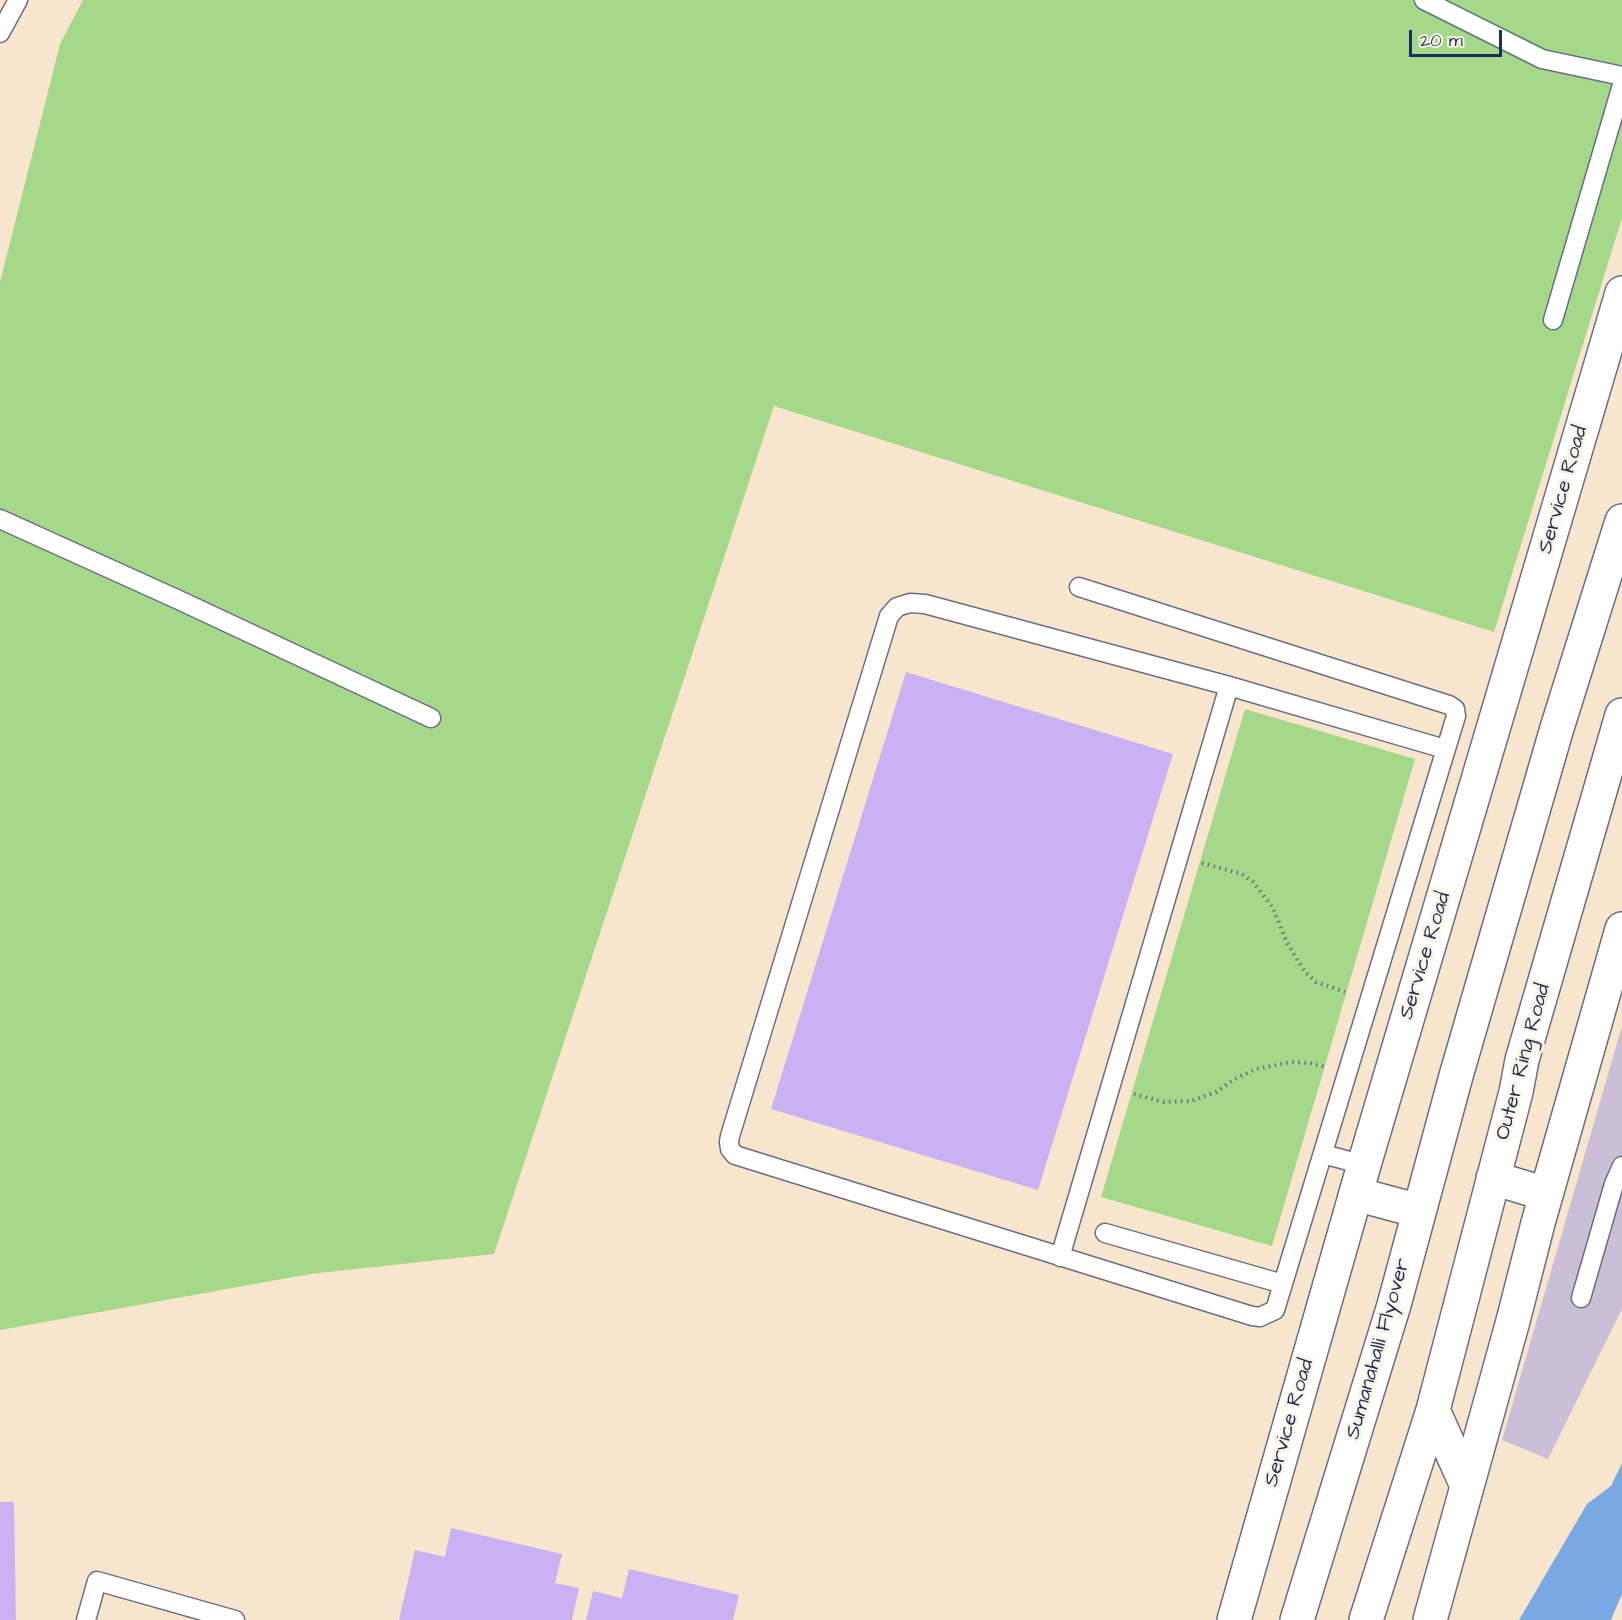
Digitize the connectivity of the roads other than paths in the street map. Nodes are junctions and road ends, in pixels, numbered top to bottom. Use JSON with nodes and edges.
{"nodes":[{"id":1,"x":18,"y":0,"type":"edge"},
{"id":2,"x":1424,"y":0,"type":"edge"},
{"id":3,"x":0,"y":33,"type":"edge"},
{"id":4,"x":1622,"y":76,"type":"edge"},
{"id":5,"x":1622,"y":85,"type":"edge"},
{"id":6,"x":1622,"y":293,"type":"edge"},
{"id":7,"x":1553,"y":320,"type":"dead end"},
{"id":8,"x":0,"y":519,"type":"edge"},
{"id":9,"x":1622,"y":521,"type":"edge"},
{"id":10,"x":1078,"y":587,"type":"dead end"},
{"id":11,"x":1229,"y":686,"type":"junction"},
{"id":12,"x":1622,"y":715,"type":"edge"},
{"id":13,"x":431,"y":718,"type":"dead end"},
{"id":14,"x":1445,"y":749,"type":"junction"},
{"id":15,"x":1622,"y":929,"type":"edge"},
{"id":16,"x":1323,"y":1154,"type":"junction"},
{"id":17,"x":1622,"y":1166,"type":"edge"},
{"id":18,"x":1493,"y":1178,"type":"junction"},
{"id":19,"x":1360,"y":1179,"type":"junction"},
{"id":20,"x":1546,"y":1194,"type":"junction"},
{"id":21,"x":1419,"y":1211,"type":"junction"},
{"id":22,"x":1105,"y":1233,"type":"dead end"},
{"id":23,"x":1060,"y":1257,"type":"junction"},
{"id":24,"x":1283,"y":1284,"type":"junction"},
{"id":25,"x":1581,"y":1298,"type":"dead end"},
{"id":26,"x":1433,"y":1410,"type":"junction"},
{"id":27,"x":1467,"y":1486,"type":"junction"},
{"id":28,"x":86,"y":1620,"type":"edge"},
{"id":29,"x":235,"y":1620,"type":"edge"},
{"id":30,"x":1234,"y":1620,"type":"edge"},
{"id":31,"x":1298,"y":1620,"type":"edge"},
{"id":32,"x":1366,"y":1620,"type":"edge"},
{"id":33,"x":1430,"y":1620,"type":"edge"}],
"edges":[{"from":1,"to":3,"type":"lane"},
{"from":2,"to":4,"type":"lane"},
{"from":5,"to":7,"type":"lane"},
{"from":6,"to":19,"type":"main road","name":"Service Road"},
{"from":8,"to":13,"type":"lane"},
{"from":9,"to":21,"type":"main road","name":"Sumanahalli Flyover"},
{"from":10,"to":14,"type":"lane"},
{"from":11,"to":14,"type":"lane"},
{"from":11,"to":23,"type":"lane"},
{"from":11,"to":23,"type":"lane"},
{"from":12,"to":18,"type":"main road","name":"Outer Ring Road"},
{"from":14,"to":16,"type":"lane"},
{"from":15,"to":20,"type":"main road"},
{"from":16,"to":19,"type":"lane"},
{"from":16,"to":24,"type":"lane"},
{"from":17,"to":25,"type":"lane"},
{"from":18,"to":20,"type":"main road"},
{"from":18,"to":26,"type":"main road","name":"Outer Ring Road"},
{"from":19,"to":21,"type":"main road"},
{"from":19,"to":30,"type":"main road","name":"Service Road"},
{"from":20,"to":27,"type":"main road"},
{"from":21,"to":31,"type":"main road","name":"Sumanahalli Flyover"},
{"from":22,"to":24,"type":"lane"},
{"from":23,"to":24,"type":"lane"},
{"from":26,"to":27,"type":"main road"},
{"from":26,"to":32,"type":"main road"},
{"from":27,"to":33,"type":"main road"},
{"from":28,"to":29,"type":"lane"}]}
